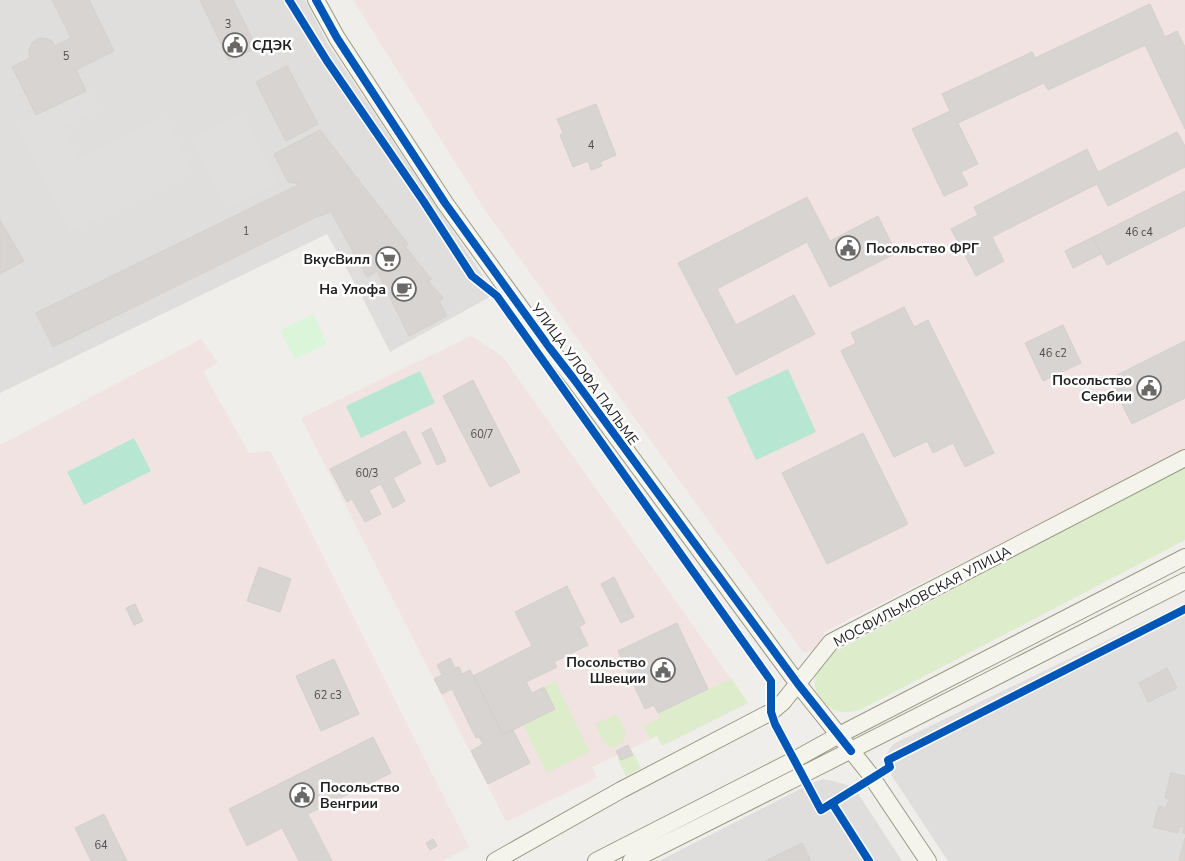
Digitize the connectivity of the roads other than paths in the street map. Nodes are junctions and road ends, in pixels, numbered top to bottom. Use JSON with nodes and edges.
{"nodes":[{"id":1,"x":316,"y":0,"type":"edge"},
{"id":2,"x":1185,"y":458,"type":"edge"},
{"id":3,"x":1185,"y":557,"type":"edge"},
{"id":4,"x":1185,"y":581,"type":"edge"},
{"id":5,"x":798,"y":684,"type":"junction"},
{"id":6,"x":839,"y":736,"type":"junction"},
{"id":7,"x":851,"y":751,"type":"junction"},
{"id":8,"x":495,"y":861,"type":"edge"},
{"id":9,"x":596,"y":861,"type":"edge"},
{"id":10,"x":631,"y":861,"type":"edge"},
{"id":11,"x":928,"y":861,"type":"edge"}],
"edges":[{"from":1,"to":5,"type":"street","name":"УЛИЦА УЛОФА ПАЛЬМЕ"},
{"from":2,"to":5,"type":"street","name":"МОСФИЛЬМОВСКАЯ УЛИЦА"},
{"from":3,"to":6,"type":"street"},
{"from":4,"to":7,"type":"street"},
{"from":5,"to":6,"type":"street","name":"УЛИЦА УЛОФА ПАЛЬМЕ"},
{"from":5,"to":8,"type":"street","name":"МОСФИЛЬМОВСКАЯ УЛИЦА"},
{"from":6,"to":7,"type":"street","name":"УЛИЦА УЛОФА ПАЛЬМЕ"},
{"from":6,"to":9,"type":"street"},
{"from":7,"to":10,"type":"street"},
{"from":7,"to":11,"type":"street","name":"УЛИЦА УЛОФА ПАЛЬМЕ"}]}
